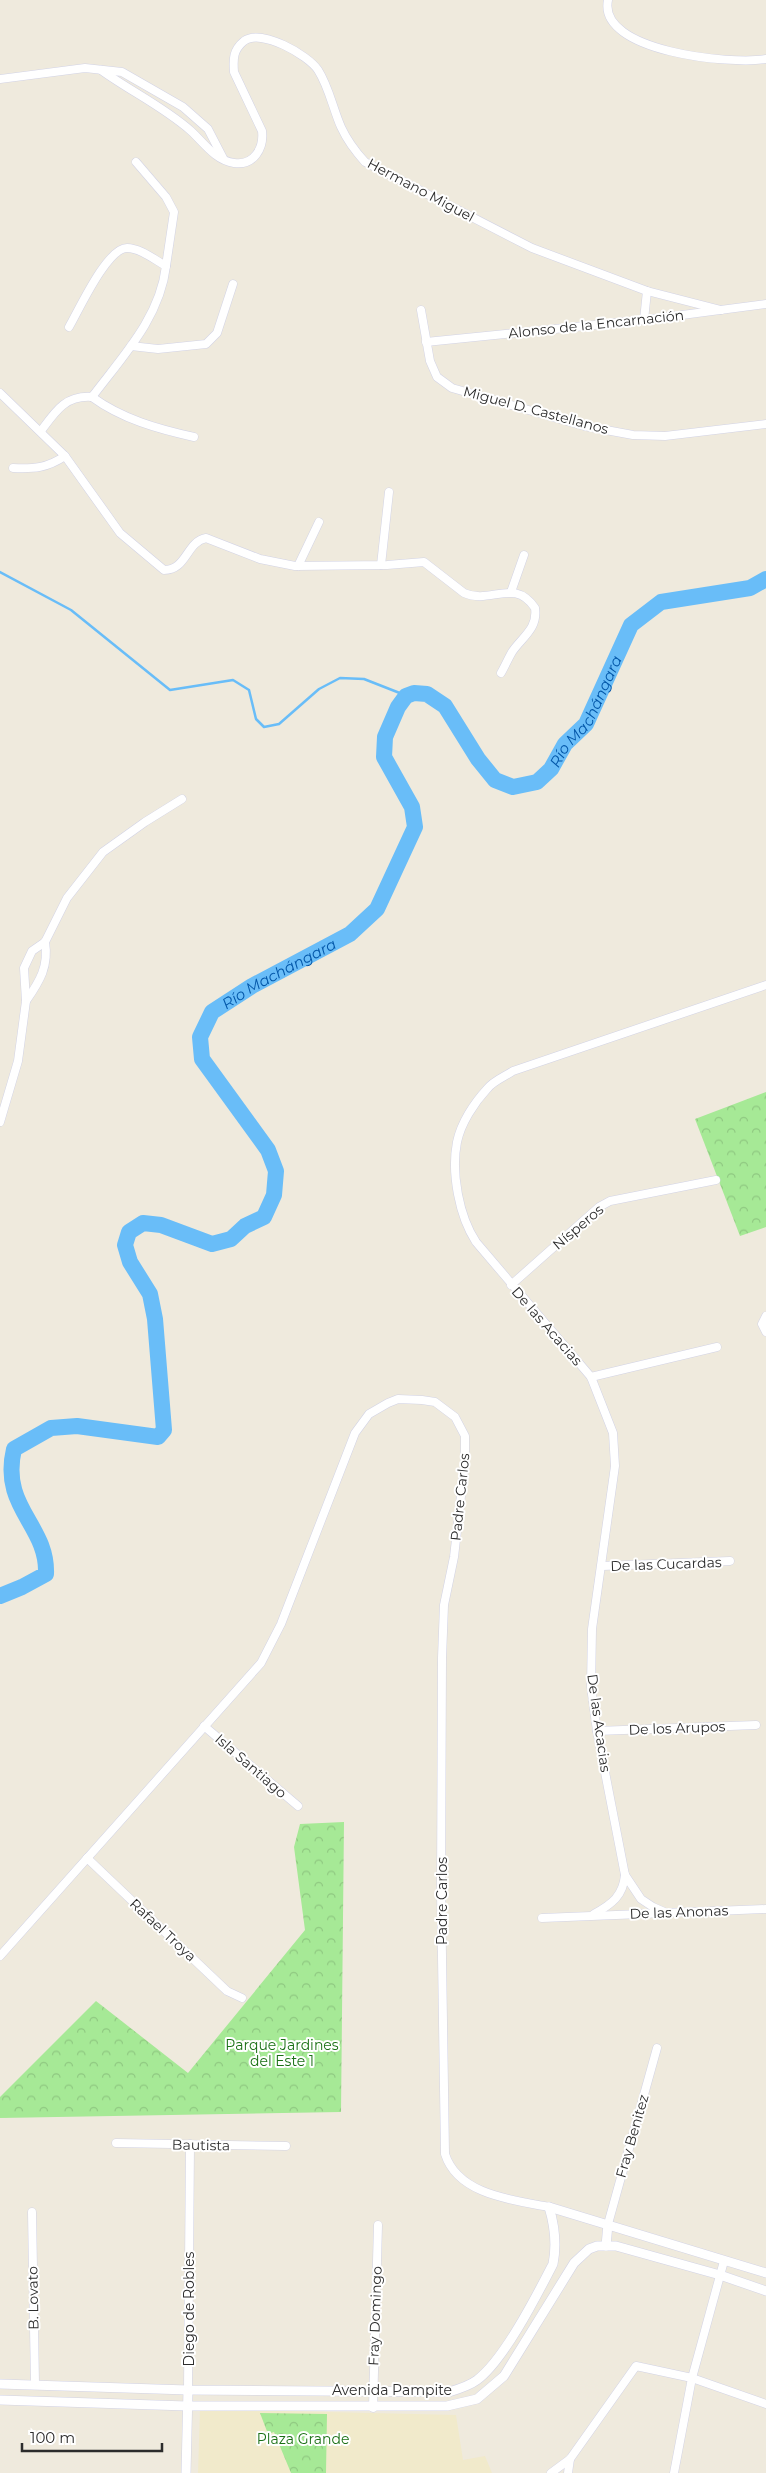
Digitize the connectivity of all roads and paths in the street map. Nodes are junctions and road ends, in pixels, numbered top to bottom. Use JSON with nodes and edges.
{"nodes":[{"id":1,"x":608,"y":0,"type":"edge"},
{"id":2,"x":766,"y":59,"type":"edge"},
{"id":3,"x":101,"y":70,"type":"junction"},
{"id":4,"x":0,"y":79,"type":"edge"},
{"id":5,"x":223,"y":158,"type":"junction"},
{"id":6,"x":136,"y":162,"type":"dead end"},
{"id":7,"x":166,"y":266,"type":"junction"},
{"id":8,"x":233,"y":284,"type":"dead end"},
{"id":9,"x":646,"y":291,"type":"junction"},
{"id":10,"x":766,"y":304,"type":"edge"},
{"id":11,"x":421,"y":310,"type":"dead end"},
{"id":12,"x":721,"y":310,"type":"junction"},
{"id":13,"x":644,"y":320,"type":"junction"},
{"id":14,"x":69,"y":327,"type":"dead end"},
{"id":15,"x":426,"y":342,"type":"junction"},
{"id":16,"x":131,"y":346,"type":"junction"},
{"id":17,"x":0,"y":393,"type":"edge"},
{"id":18,"x":92,"y":397,"type":"junction"},
{"id":19,"x":766,"y":424,"type":"edge"},
{"id":20,"x":40,"y":431,"type":"junction"},
{"id":21,"x":194,"y":437,"type":"dead end"},
{"id":22,"x":65,"y":456,"type":"junction"},
{"id":23,"x":13,"y":468,"type":"dead end"},
{"id":24,"x":389,"y":492,"type":"dead end"},
{"id":25,"x":318,"y":522,"type":"dead end"},
{"id":26,"x":524,"y":555,"type":"dead end"},
{"id":27,"x":381,"y":565,"type":"junction"},
{"id":28,"x":298,"y":566,"type":"junction"},
{"id":29,"x":511,"y":592,"type":"junction"},
{"id":30,"x":501,"y":673,"type":"dead end"},
{"id":31,"x":182,"y":799,"type":"dead end"},
{"id":32,"x":45,"y":942,"type":"junction"},
{"id":33,"x":766,"y":985,"type":"edge"},
{"id":34,"x":26,"y":1001,"type":"junction"},
{"id":35,"x":0,"y":1122,"type":"edge"},
{"id":36,"x":716,"y":1180,"type":"dead end"},
{"id":37,"x":511,"y":1285,"type":"junction"},
{"id":38,"x":766,"y":1316,"type":"edge"},
{"id":39,"x":766,"y":1332,"type":"edge"},
{"id":40,"x":717,"y":1347,"type":"dead end"},
{"id":41,"x":591,"y":1377,"type":"junction"},
{"id":42,"x":730,"y":1562,"type":"dead end"},
{"id":43,"x":602,"y":1566,"type":"junction"},
{"id":44,"x":756,"y":1725,"type":"dead end"},
{"id":45,"x":204,"y":1726,"type":"junction"},
{"id":46,"x":597,"y":1731,"type":"junction"},
{"id":47,"x":298,"y":1806,"type":"dead end"},
{"id":48,"x":87,"y":1858,"type":"junction"},
{"id":49,"x":625,"y":1875,"type":"junction"},
{"id":50,"x":766,"y":1909,"type":"edge"},
{"id":51,"x":593,"y":1914,"type":"junction"},
{"id":52,"x":669,"y":1914,"type":"junction"},
{"id":53,"x":542,"y":1918,"type":"dead end"},
{"id":54,"x":0,"y":1956,"type":"edge"},
{"id":55,"x":242,"y":1998,"type":"dead end"},
{"id":56,"x":657,"y":2048,"type":"dead end"},
{"id":57,"x":116,"y":2143,"type":"dead end"},
{"id":58,"x":190,"y":2144,"type":"junction"},
{"id":59,"x":286,"y":2146,"type":"dead end"},
{"id":60,"x":550,"y":2207,"type":"junction"},
{"id":61,"x":32,"y":2212,"type":"dead end"},
{"id":62,"x":608,"y":2224,"type":"junction"},
{"id":63,"x":378,"y":2225,"type":"dead end"},
{"id":64,"x":606,"y":2246,"type":"junction"},
{"id":65,"x":724,"y":2261,"type":"junction"},
{"id":66,"x":766,"y":2273,"type":"edge"},
{"id":67,"x":720,"y":2275,"type":"junction"},
{"id":68,"x":544,"y":2281,"type":"junction"},
{"id":69,"x":559,"y":2288,"type":"junction"},
{"id":70,"x":766,"y":2291,"type":"edge"},
{"id":71,"x":692,"y":2378,"type":"junction"},
{"id":72,"x":0,"y":2384,"type":"edge"},
{"id":73,"x":35,"y":2384,"type":"junction"},
{"id":74,"x":188,"y":2390,"type":"junction"},
{"id":75,"x":373,"y":2390,"type":"junction"},
{"id":76,"x":0,"y":2400,"type":"edge"},
{"id":77,"x":35,"y":2402,"type":"junction"},
{"id":78,"x":766,"y":2404,"type":"edge"},
{"id":79,"x":187,"y":2406,"type":"junction"},
{"id":80,"x":372,"y":2408,"type":"junction"},
{"id":81,"x":570,"y":2459,"type":"junction"},
{"id":82,"x":186,"y":2473,"type":"edge"},
{"id":83,"x":551,"y":2473,"type":"edge"},
{"id":84,"x":568,"y":2473,"type":"edge"},
{"id":85,"x":674,"y":2473,"type":"edge"}],
"edges":[{"from":1,"to":2,"type":"street"},
{"from":3,"to":4,"type":"street"},
{"from":3,"to":5,"type":"street"},
{"from":3,"to":5,"type":"street"},
{"from":5,"to":9,"type":"street","name":"Hermano Miguel"},
{"from":6,"to":7,"type":"street"},
{"from":7,"to":14,"type":"street"},
{"from":7,"to":16,"type":"street"},
{"from":8,"to":16,"type":"street"},
{"from":9,"to":12,"type":"street","name":"Hermano Miguel"},
{"from":9,"to":13,"type":"street"},
{"from":10,"to":12,"type":"street","name":"Alonso de la Encarnación"},
{"from":11,"to":15,"type":"street","name":"Miguel D. Castellanos"},
{"from":12,"to":13,"type":"street","name":"Alonso de la Encarnación"},
{"from":13,"to":15,"type":"street","name":"Alonso de la Encarnación"},
{"from":15,"to":19,"type":"street","name":"Miguel D. Castellanos"},
{"from":16,"to":18,"type":"street"},
{"from":17,"to":20,"type":"street"},
{"from":18,"to":20,"type":"street"},
{"from":18,"to":21,"type":"street"},
{"from":20,"to":22,"type":"street"},
{"from":22,"to":23,"type":"street"},
{"from":22,"to":28,"type":"street"},
{"from":24,"to":27,"type":"street"},
{"from":25,"to":28,"type":"street"},
{"from":26,"to":29,"type":"street"},
{"from":27,"to":28,"type":"street"},
{"from":27,"to":29,"type":"street"},
{"from":29,"to":30,"type":"street"},
{"from":31,"to":32,"type":"street"},
{"from":32,"to":34,"type":"street"},
{"from":32,"to":34,"type":"street"},
{"from":33,"to":37,"type":"street","name":"De las Acacias"},
{"from":34,"to":35,"type":"street"},
{"from":36,"to":37,"type":"street","name":"Nísperos"},
{"from":37,"to":41,"type":"street","name":"De las Acacias"},
{"from":38,"to":39,"type":"street"},
{"from":40,"to":41,"type":"street"},
{"from":41,"to":43,"type":"street","name":"De las Acacias"},
{"from":42,"to":43,"type":"street","name":"De las Cucardas"},
{"from":43,"to":46,"type":"street","name":"De las Acacias"},
{"from":44,"to":46,"type":"street","name":"De los Arupos"},
{"from":45,"to":47,"type":"street","name":"Isla Santiago"},
{"from":45,"to":48,"type":"street","name":"Padre Carlos"},
{"from":45,"to":60,"type":"street","name":"Padre Carlos"},
{"from":46,"to":49,"type":"street","name":"De las Acacias"},
{"from":48,"to":54,"type":"street","name":"Padre Carlos"},
{"from":48,"to":55,"type":"street","name":"Rafael Troya"},
{"from":49,"to":51,"type":"street"},
{"from":49,"to":52,"type":"street"},
{"from":50,"to":52,"type":"street","name":"De las Anonas"},
{"from":51,"to":52,"type":"street","name":"De las Anonas"},
{"from":51,"to":53,"type":"street","name":"De las Anonas"},
{"from":56,"to":62,"type":"street","name":"Fray Benitez"},
{"from":57,"to":58,"type":"street","name":"Bautista"},
{"from":58,"to":59,"type":"street","name":"Bautista"},
{"from":58,"to":74,"type":"street","name":"Diego de Robles"},
{"from":60,"to":62,"type":"street"},
{"from":60,"to":68,"type":"street","name":"Avenida Pampite"},
{"from":61,"to":73,"type":"street","name":"B. Lovato"},
{"from":62,"to":64,"type":"street"},
{"from":62,"to":65,"type":"street"},
{"from":63,"to":75,"type":"street","name":"Fray Domingo"},
{"from":64,"to":67,"type":"street","name":"Avenida Pampite"},
{"from":64,"to":69,"type":"street","name":"Avenida Pampite"},
{"from":65,"to":66,"type":"street"},
{"from":65,"to":67,"type":"street"},
{"from":67,"to":70,"type":"street","name":"Avenida Pampite"},
{"from":67,"to":71,"type":"street"},
{"from":68,"to":69,"type":"street"},
{"from":68,"to":75,"type":"street","name":"Avenida Pampite"},
{"from":69,"to":80,"type":"street","name":"Avenida Pampite"},
{"from":71,"to":78,"type":"street"},
{"from":71,"to":81,"type":"street"},
{"from":71,"to":85,"type":"street"},
{"from":72,"to":73,"type":"street","name":"Avenida Pampite"},
{"from":73,"to":74,"type":"street","name":"Avenida Pampite"},
{"from":73,"to":77,"type":"street"},
{"from":74,"to":75,"type":"street","name":"Avenida Pampite"},
{"from":74,"to":79,"type":"street","name":"Diego de Robles"},
{"from":75,"to":80,"type":"street","name":"Fray Domingo"},
{"from":76,"to":77,"type":"street","name":"Avenida Pampite"},
{"from":77,"to":79,"type":"street","name":"Avenida Pampite"},
{"from":79,"to":80,"type":"street","name":"Avenida Pampite"},
{"from":79,"to":82,"type":"street","name":"Diego de Robles"},
{"from":81,"to":83,"type":"street"},
{"from":81,"to":84,"type":"street"}]}
